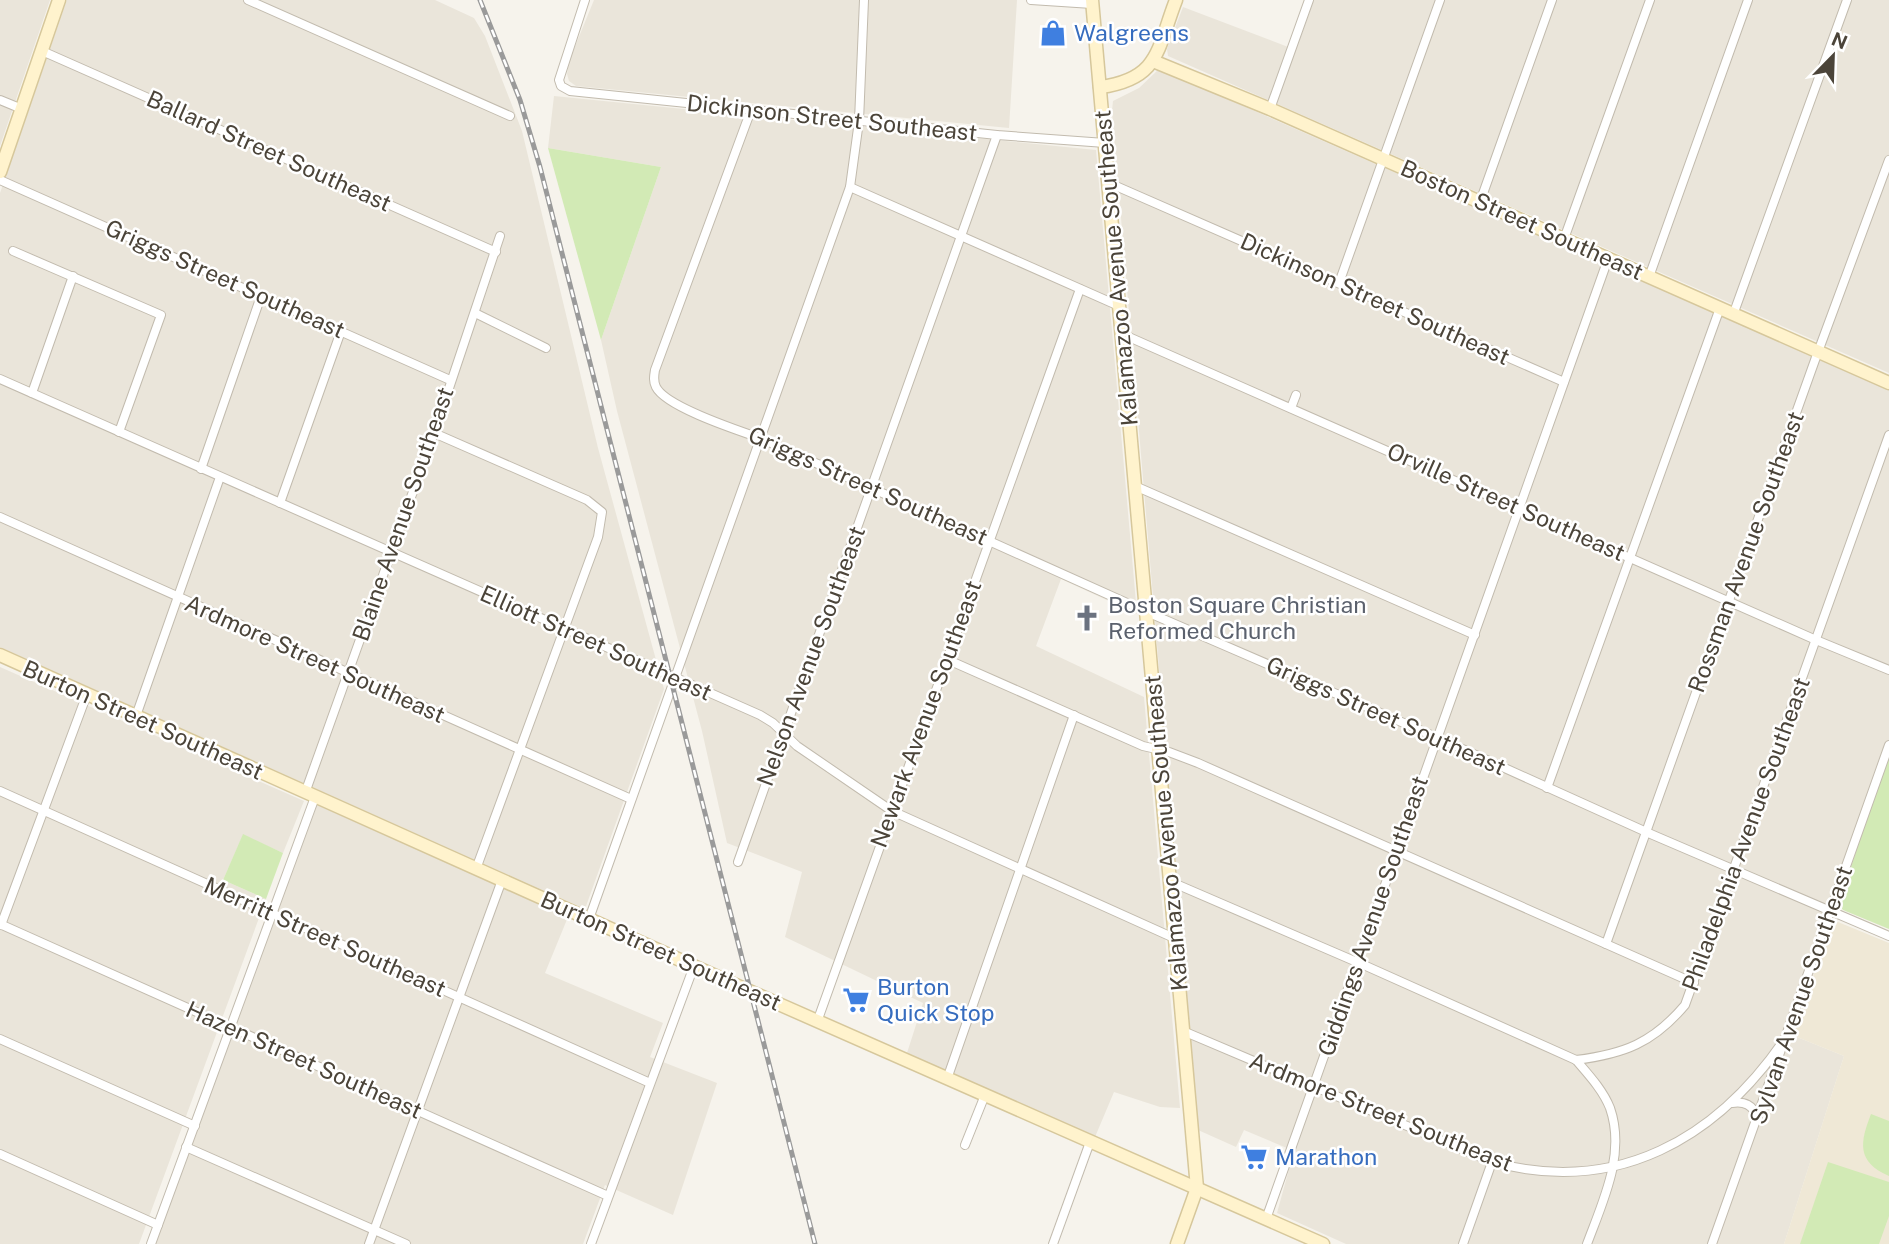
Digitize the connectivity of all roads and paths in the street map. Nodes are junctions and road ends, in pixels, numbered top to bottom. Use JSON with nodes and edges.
{"nodes":[{"id":1,"x":59,"y":0,"type":"edge"},
{"id":2,"x":248,"y":0,"type":"edge"},
{"id":3,"x":585,"y":0,"type":"edge"},
{"id":4,"x":864,"y":0,"type":"edge"},
{"id":5,"x":1031,"y":0,"type":"edge"},
{"id":6,"x":1176,"y":0,"type":"edge"},
{"id":7,"x":1309,"y":0,"type":"edge"},
{"id":8,"x":1440,"y":0,"type":"edge"},
{"id":9,"x":1552,"y":0,"type":"edge"},
{"id":10,"x":1650,"y":0,"type":"edge"},
{"id":11,"x":1748,"y":0,"type":"edge"},
{"id":12,"x":1847,"y":0,"type":"edge"},
{"id":13,"x":1092,"y":2,"type":"edge"},
{"id":14,"x":42,"y":51,"type":"junction"},
{"id":15,"x":1153,"y":61,"type":"junction"},
{"id":16,"x":1100,"y":87,"type":"junction"},
{"id":17,"x":0,"y":100,"type":"edge"},
{"id":18,"x":22,"y":109,"type":"junction"},
{"id":19,"x":1270,"y":109,"type":"junction"},
{"id":20,"x":751,"y":110,"type":"junction"},
{"id":21,"x":510,"y":116,"type":"dead end"},
{"id":22,"x":859,"y":121,"type":"junction"},
{"id":23,"x":997,"y":135,"type":"junction"},
{"id":24,"x":1105,"y":144,"type":"junction"},
{"id":25,"x":1384,"y":159,"type":"junction"},
{"id":26,"x":1889,"y":160,"type":"edge"},
{"id":27,"x":0,"y":172,"type":"edge"},
{"id":28,"x":0,"y":180,"type":"edge"},
{"id":29,"x":1109,"y":183,"type":"junction"},
{"id":30,"x":850,"y":187,"type":"junction"},
{"id":31,"x":1480,"y":202,"type":"junction"},
{"id":32,"x":962,"y":234,"type":"junction"},
{"id":33,"x":500,"y":236,"type":"dead end"},
{"id":34,"x":1564,"y":239,"type":"junction"},
{"id":35,"x":13,"y":251,"type":"dead end"},
{"id":36,"x":496,"y":252,"type":"junction"},
{"id":37,"x":1608,"y":259,"type":"junction"},
{"id":38,"x":73,"y":276,"type":"junction"},
{"id":39,"x":1649,"y":277,"type":"junction"},
{"id":40,"x":1339,"y":283,"type":"junction"},
{"id":41,"x":1080,"y":289,"type":"junction"},
{"id":42,"x":261,"y":296,"type":"junction"},
{"id":43,"x":1119,"y":306,"type":"junction"},
{"id":44,"x":1720,"y":308,"type":"junction"},
{"id":45,"x":475,"y":313,"type":"junction"},
{"id":46,"x":1733,"y":314,"type":"junction"},
{"id":47,"x":341,"y":331,"type":"junction"},
{"id":48,"x":1122,"y":334,"type":"junction"},
{"id":49,"x":546,"y":348,"type":"dead end"},
{"id":50,"x":1818,"y":352,"type":"junction"},
{"id":51,"x":0,"y":379,"type":"edge"},
{"id":52,"x":450,"y":380,"type":"junction"},
{"id":53,"x":1564,"y":382,"type":"junction"},
{"id":54,"x":1889,"y":383,"type":"edge"},
{"id":55,"x":32,"y":393,"type":"junction"},
{"id":56,"x":1296,"y":395,"type":"dead end"},
{"id":57,"x":1291,"y":408,"type":"junction"},
{"id":58,"x":119,"y":432,"type":"junction"},
{"id":59,"x":434,"y":433,"type":"junction"},
{"id":60,"x":1889,"y":435,"type":"edge"},
{"id":61,"x":760,"y":438,"type":"junction"},
{"id":62,"x":201,"y":469,"type":"junction"},
{"id":63,"x":219,"y":477,"type":"junction"},
{"id":64,"x":1135,"y":486,"type":"junction"},
{"id":65,"x":870,"y":488,"type":"junction"},
{"id":66,"x":280,"y":503,"type":"junction"},
{"id":67,"x":1519,"y":508,"type":"junction"},
{"id":68,"x":0,"y":517,"type":"edge"},
{"id":69,"x":989,"y":539,"type":"junction"},
{"id":70,"x":391,"y":551,"type":"junction"},
{"id":71,"x":1631,"y":556,"type":"junction"},
{"id":72,"x":178,"y":597,"type":"junction"},
{"id":73,"x":1729,"y":600,"type":"junction"},
{"id":74,"x":1147,"y":612,"type":"junction"},
{"id":75,"x":563,"y":629,"type":"junction"},
{"id":76,"x":1475,"y":635,"type":"junction"},
{"id":77,"x":1816,"y":640,"type":"junction"},
{"id":78,"x":0,"y":655,"type":"edge"},
{"id":79,"x":946,"y":659,"type":"junction"},
{"id":80,"x":1889,"y":670,"type":"edge"},
{"id":81,"x":348,"y":674,"type":"junction"},
{"id":82,"x":674,"y":676,"type":"junction"},
{"id":83,"x":87,"y":694,"type":"junction"},
{"id":84,"x":1074,"y":715,"type":"junction"},
{"id":85,"x":136,"y":716,"type":"junction"},
{"id":86,"x":783,"y":734,"type":"junction"},
{"id":87,"x":1436,"y":737,"type":"junction"},
{"id":88,"x":1889,"y":745,"type":"edge"},
{"id":89,"x":521,"y":750,"type":"junction"},
{"id":90,"x":1158,"y":750,"type":"junction"},
{"id":91,"x":1547,"y":788,"type":"junction"},
{"id":92,"x":0,"y":791,"type":"edge"},
{"id":93,"x":310,"y":795,"type":"junction"},
{"id":94,"x":631,"y":799,"type":"junction"},
{"id":95,"x":43,"y":811,"type":"junction"},
{"id":96,"x":892,"y":811,"type":"junction"},
{"id":97,"x":1646,"y":832,"type":"junction"},
{"id":98,"x":1396,"y":850,"type":"junction"},
{"id":99,"x":738,"y":862,"type":"dead end"},
{"id":100,"x":1020,"y":868,"type":"junction"},
{"id":101,"x":476,"y":869,"type":"junction"},
{"id":102,"x":1734,"y":871,"type":"junction"},
{"id":103,"x":502,"y":880,"type":"junction"},
{"id":104,"x":1169,"y":881,"type":"junction"},
{"id":105,"x":1830,"y":910,"type":"junction"},
{"id":106,"x":272,"y":913,"type":"junction"},
{"id":107,"x":589,"y":919,"type":"junction"},
{"id":108,"x":0,"y":924,"type":"edge"},
{"id":109,"x":1889,"y":936,"type":"edge"},
{"id":110,"x":1174,"y":938,"type":"junction"},
{"id":111,"x":1606,"y":944,"type":"junction"},
{"id":112,"x":1356,"y":961,"type":"junction"},
{"id":113,"x":694,"y":966,"type":"junction"},
{"id":114,"x":1694,"y":983,"type":"junction"},
{"id":115,"x":459,"y":997,"type":"junction"},
{"id":116,"x":817,"y":1021,"type":"junction"},
{"id":117,"x":230,"y":1027,"type":"junction"},
{"id":118,"x":1183,"y":1031,"type":"junction"},
{"id":119,"x":1786,"y":1037,"type":"junction"},
{"id":120,"x":0,"y":1039,"type":"edge"},
{"id":121,"x":1576,"y":1060,"type":"junction"},
{"id":122,"x":947,"y":1079,"type":"junction"},
{"id":123,"x":650,"y":1083,"type":"junction"},
{"id":124,"x":1313,"y":1086,"type":"junction"},
{"id":125,"x":985,"y":1095,"type":"junction"},
{"id":126,"x":1732,"y":1103,"type":"junction"},
{"id":127,"x":418,"y":1111,"type":"junction"},
{"id":128,"x":1758,"y":1117,"type":"junction"},
{"id":129,"x":195,"y":1126,"type":"junction"},
{"id":130,"x":1090,"y":1142,"type":"junction"},
{"id":131,"x":965,"y":1146,"type":"dead end"},
{"id":132,"x":186,"y":1147,"type":"junction"},
{"id":133,"x":0,"y":1154,"type":"edge"},
{"id":134,"x":1492,"y":1162,"type":"junction"},
{"id":135,"x":1613,"y":1168,"type":"junction"},
{"id":136,"x":1197,"y":1188,"type":"junction"},
{"id":137,"x":608,"y":1196,"type":"junction"},
{"id":138,"x":1266,"y":1219,"type":"junction"},
{"id":139,"x":158,"y":1225,"type":"junction"},
{"id":140,"x":374,"y":1230,"type":"junction"},
{"id":141,"x":151,"y":1244,"type":"edge"},
{"id":142,"x":369,"y":1244,"type":"edge"},
{"id":143,"x":406,"y":1244,"type":"edge"},
{"id":144,"x":592,"y":1244,"type":"edge"},
{"id":145,"x":1053,"y":1244,"type":"edge"},
{"id":146,"x":1178,"y":1244,"type":"edge"},
{"id":147,"x":1323,"y":1244,"type":"edge"},
{"id":148,"x":1462,"y":1244,"type":"edge"},
{"id":149,"x":1587,"y":1244,"type":"edge"},
{"id":150,"x":1712,"y":1244,"type":"edge"}],
"edges":[{"from":1,"to":14,"type":"main road"},
{"from":2,"to":21,"type":"street"},
{"from":3,"to":20,"type":"street","name":"Dickinson Street Southeast"},
{"from":4,"to":22,"type":"street"},
{"from":5,"to":13,"type":"street"},
{"from":6,"to":15,"type":"main road"},
{"from":7,"to":19,"type":"street"},
{"from":8,"to":25,"type":"street"},
{"from":9,"to":31,"type":"street"},
{"from":10,"to":34,"type":"street"},
{"from":11,"to":39,"type":"street"},
{"from":12,"to":46,"type":"street"},
{"from":13,"to":16,"type":"main road","name":"Kalamazoo Avenue Southeast"},
{"from":14,"to":18,"type":"main road"},
{"from":14,"to":36,"type":"street","name":"Ballard Street Southeast"},
{"from":15,"to":16,"type":"main road"},
{"from":15,"to":19,"type":"main road","name":"Boston Street Southeast"},
{"from":16,"to":24,"type":"main road","name":"Kalamazoo Avenue Southeast"},
{"from":17,"to":18,"type":"street"},
{"from":18,"to":27,"type":"main road"},
{"from":19,"to":25,"type":"main road","name":"Boston Street Southeast"},
{"from":20,"to":22,"type":"street","name":"Dickinson Street Southeast"},
{"from":20,"to":61,"type":"street","name":"Griggs Street Southeast"},
{"from":22,"to":23,"type":"street","name":"Dickinson Street Southeast"},
{"from":22,"to":30,"type":"street"},
{"from":23,"to":24,"type":"street","name":"Dickinson Street Southeast"},
{"from":23,"to":32,"type":"street","name":"Nelson Avenue Southeast"},
{"from":24,"to":29,"type":"main road","name":"Kalamazoo Avenue Southeast"},
{"from":25,"to":31,"type":"main road","name":"Boston Street Southeast"},
{"from":25,"to":40,"type":"street"},
{"from":26,"to":50,"type":"street","name":"Rossman Avenue Southeast"},
{"from":28,"to":42,"type":"street","name":"Griggs Street Southeast"},
{"from":29,"to":40,"type":"street","name":"Dickinson Street Southeast"},
{"from":29,"to":43,"type":"main road","name":"Kalamazoo Avenue Southeast"},
{"from":30,"to":32,"type":"street"},
{"from":30,"to":61,"type":"street"},
{"from":31,"to":34,"type":"main road","name":"Boston Street Southeast"},
{"from":32,"to":41,"type":"street"},
{"from":32,"to":65,"type":"street","name":"Nelson Avenue Southeast"},
{"from":33,"to":36,"type":"street","name":"Blaine Avenue Southeast"},
{"from":34,"to":37,"type":"main road","name":"Boston Street Southeast"},
{"from":35,"to":38,"type":"street"},
{"from":36,"to":45,"type":"street","name":"Blaine Avenue Southeast"},
{"from":37,"to":39,"type":"main road","name":"Boston Street Southeast"},
{"from":37,"to":53,"type":"street","name":"Giddings Avenue Southeast"},
{"from":38,"to":55,"type":"street"},
{"from":38,"to":58,"type":"street"},
{"from":39,"to":44,"type":"main road","name":"Boston Street Southeast"},
{"from":40,"to":53,"type":"street","name":"Dickinson Street Southeast"},
{"from":41,"to":43,"type":"street"},
{"from":41,"to":69,"type":"street","name":"Newark Avenue Southeast"},
{"from":42,"to":47,"type":"street","name":"Griggs Street Southeast"},
{"from":42,"to":62,"type":"street"},
{"from":43,"to":48,"type":"main road","name":"Kalamazoo Avenue Southeast"},
{"from":44,"to":46,"type":"main road","name":"Boston Street Southeast"},
{"from":44,"to":71,"type":"street"},
{"from":45,"to":49,"type":"street"},
{"from":45,"to":52,"type":"street","name":"Blaine Avenue Southeast"},
{"from":46,"to":50,"type":"main road","name":"Boston Street Southeast"},
{"from":47,"to":52,"type":"street","name":"Griggs Street Southeast"},
{"from":47,"to":66,"type":"street"},
{"from":48,"to":57,"type":"street","name":"Orville Street Southeast"},
{"from":48,"to":64,"type":"main road","name":"Kalamazoo Avenue Southeast"},
{"from":50,"to":54,"type":"main road","name":"Boston Street Southeast"},
{"from":50,"to":73,"type":"street","name":"Rossman Avenue Southeast"},
{"from":51,"to":55,"type":"street","name":"Elliott Street Southeast"},
{"from":52,"to":59,"type":"street","name":"Blaine Avenue Southeast"},
{"from":53,"to":67,"type":"street","name":"Giddings Avenue Southeast"},
{"from":55,"to":58,"type":"street","name":"Elliott Street Southeast"},
{"from":56,"to":57,"type":"street"},
{"from":57,"to":67,"type":"street","name":"Orville Street Southeast"},
{"from":58,"to":62,"type":"street","name":"Elliott Street Southeast"},
{"from":59,"to":70,"type":"street","name":"Blaine Avenue Southeast"},
{"from":59,"to":75,"type":"street"},
{"from":60,"to":77,"type":"street","name":"Philadelphia Avenue Southeast"},
{"from":61,"to":65,"type":"street","name":"Griggs Street Southeast"},
{"from":61,"to":82,"type":"street"},
{"from":62,"to":63,"type":"street","name":"Elliott Street Southeast"},
{"from":63,"to":66,"type":"street","name":"Elliott Street Southeast"},
{"from":63,"to":72,"type":"street"},
{"from":64,"to":74,"type":"main road","name":"Kalamazoo Avenue Southeast"},
{"from":64,"to":76,"type":"street"},
{"from":65,"to":69,"type":"street","name":"Griggs Street Southeast"},
{"from":65,"to":86,"type":"street","name":"Nelson Avenue Southeast"},
{"from":66,"to":70,"type":"street","name":"Elliott Street Southeast"},
{"from":67,"to":71,"type":"street","name":"Orville Street Southeast"},
{"from":67,"to":76,"type":"street","name":"Giddings Avenue Southeast"},
{"from":68,"to":72,"type":"street","name":"Ardmore Street Southeast"},
{"from":69,"to":74,"type":"street","name":"Griggs Street Southeast"},
{"from":69,"to":79,"type":"street","name":"Newark Avenue Southeast"},
{"from":70,"to":75,"type":"street","name":"Elliott Street Southeast"},
{"from":70,"to":81,"type":"street","name":"Blaine Avenue Southeast"},
{"from":71,"to":73,"type":"street","name":"Orville Street Southeast"},
{"from":71,"to":91,"type":"street"},
{"from":72,"to":81,"type":"street","name":"Ardmore Street Southeast"},
{"from":72,"to":85,"type":"street"},
{"from":73,"to":77,"type":"street","name":"Orville Street Southeast"},
{"from":73,"to":97,"type":"street","name":"Rossman Avenue Southeast"},
{"from":74,"to":87,"type":"street","name":"Griggs Street Southeast"},
{"from":74,"to":90,"type":"main road","name":"Kalamazoo Avenue Southeast"},
{"from":75,"to":82,"type":"street","name":"Elliott Street Southeast"},
{"from":75,"to":89,"type":"street"},
{"from":76,"to":87,"type":"street","name":"Giddings Avenue Southeast"},
{"from":77,"to":80,"type":"street","name":"Orville Street Southeast"},
{"from":77,"to":102,"type":"street","name":"Philadelphia Avenue Southeast"},
{"from":78,"to":83,"type":"main road","name":"Burton Street Southeast"},
{"from":79,"to":84,"type":"street"},
{"from":79,"to":96,"type":"street","name":"Newark Avenue Southeast"},
{"from":81,"to":89,"type":"street","name":"Ardmore Street Southeast"},
{"from":81,"to":93,"type":"street","name":"Blaine Avenue Southeast"},
{"from":82,"to":86,"type":"street","name":"Elliott Street Southeast"},
{"from":82,"to":94,"type":"street"},
{"from":83,"to":85,"type":"main road","name":"Burton Street Southeast"},
{"from":83,"to":95,"type":"street"},
{"from":84,"to":90,"type":"street"},
{"from":84,"to":100,"type":"street"},
{"from":85,"to":93,"type":"main road","name":"Burton Street Southeast"},
{"from":86,"to":96,"type":"street","name":"Elliott Street Southeast"},
{"from":86,"to":99,"type":"street","name":"Nelson Avenue Southeast"},
{"from":87,"to":91,"type":"street","name":"Griggs Street Southeast"},
{"from":87,"to":98,"type":"street","name":"Giddings Avenue Southeast"},
{"from":88,"to":105,"type":"street","name":"Sylvan Avenue Southeast"},
{"from":89,"to":94,"type":"street","name":"Ardmore Street Southeast"},
{"from":89,"to":101,"type":"street"},
{"from":90,"to":98,"type":"street"},
{"from":90,"to":104,"type":"main road","name":"Kalamazoo Avenue Southeast"},
{"from":91,"to":97,"type":"street","name":"Griggs Street Southeast"},
{"from":92,"to":95,"type":"street","name":"Merritt Street Southeast"},
{"from":93,"to":101,"type":"main road","name":"Burton Street Southeast"},
{"from":93,"to":106,"type":"street","name":"Blaine Avenue Southeast"},
{"from":94,"to":107,"type":"street"},
{"from":95,"to":106,"type":"street","name":"Merritt Street Southeast"},
{"from":95,"to":108,"type":"street"},
{"from":96,"to":100,"type":"street","name":"Elliott Street Southeast"},
{"from":96,"to":116,"type":"street","name":"Newark Avenue Southeast"},
{"from":97,"to":102,"type":"street","name":"Griggs Street Southeast"},
{"from":97,"to":111,"type":"street","name":"Rossman Avenue Southeast"},
{"from":98,"to":111,"type":"street"},
{"from":98,"to":112,"type":"street","name":"Giddings Avenue Southeast"},
{"from":100,"to":110,"type":"street","name":"Elliott Street Southeast"},
{"from":100,"to":122,"type":"street"},
{"from":101,"to":103,"type":"main road","name":"Burton Street Southeast"},
{"from":102,"to":105,"type":"street","name":"Griggs Street Southeast"},
{"from":102,"to":114,"type":"street","name":"Philadelphia Avenue Southeast"},
{"from":103,"to":107,"type":"main road","name":"Burton Street Southeast"},
{"from":103,"to":115,"type":"street"},
{"from":104,"to":110,"type":"main road","name":"Kalamazoo Avenue Southeast"},
{"from":104,"to":112,"type":"street"},
{"from":105,"to":109,"type":"street","name":"Griggs Street Southeast"},
{"from":105,"to":119,"type":"street","name":"Sylvan Avenue Southeast"},
{"from":106,"to":115,"type":"street","name":"Merritt Street Southeast"},
{"from":106,"to":117,"type":"street","name":"Blaine Avenue Southeast"},
{"from":107,"to":113,"type":"main road","name":"Burton Street Southeast"},
{"from":108,"to":117,"type":"street","name":"Hazen Street Southeast"},
{"from":110,"to":118,"type":"main road","name":"Kalamazoo Avenue Southeast"},
{"from":111,"to":114,"type":"street"},
{"from":112,"to":121,"type":"street"},
{"from":112,"to":124,"type":"street","name":"Giddings Avenue Southeast"},
{"from":113,"to":116,"type":"main road","name":"Burton Street Southeast"},
{"from":113,"to":123,"type":"street"},
{"from":114,"to":121,"type":"street","name":"Philadelphia Avenue Southeast"},
{"from":115,"to":123,"type":"street","name":"Merritt Street Southeast"},
{"from":115,"to":127,"type":"street"},
{"from":116,"to":122,"type":"main road","name":"Burton Street Southeast"},
{"from":117,"to":127,"type":"street","name":"Hazen Street Southeast"},
{"from":117,"to":129,"type":"street","name":"Blaine Avenue Southeast"},
{"from":118,"to":124,"type":"street","name":"Ardmore Street Southeast"},
{"from":118,"to":136,"type":"main road","name":"Kalamazoo Avenue Southeast"},
{"from":119,"to":126,"type":"street","name":"Ardmore Street Southeast"},
{"from":119,"to":128,"type":"street","name":"Sylvan Avenue Southeast"},
{"from":120,"to":129,"type":"street"},
{"from":121,"to":135,"type":"street"},
{"from":122,"to":125,"type":"main road","name":"Burton Street Southeast"},
{"from":123,"to":137,"type":"street"},
{"from":124,"to":134,"type":"street","name":"Ardmore Street Southeast"},
{"from":124,"to":138,"type":"street","name":"Giddings Avenue Southeast"},
{"from":125,"to":130,"type":"main road","name":"Burton Street Southeast"},
{"from":125,"to":131,"type":"street"},
{"from":126,"to":128,"type":"street"},
{"from":126,"to":135,"type":"street","name":"Ardmore Street Southeast"},
{"from":127,"to":137,"type":"street","name":"Hazen Street Southeast"},
{"from":127,"to":140,"type":"street"},
{"from":128,"to":150,"type":"street","name":"Sylvan Avenue Southeast"},
{"from":129,"to":132,"type":"street","name":"Blaine Avenue Southeast"},
{"from":130,"to":136,"type":"main road","name":"Burton Street Southeast"},
{"from":130,"to":145,"type":"street"},
{"from":132,"to":139,"type":"street","name":"Blaine Avenue Southeast"},
{"from":132,"to":140,"type":"street"},
{"from":133,"to":139,"type":"street"},
{"from":134,"to":135,"type":"street","name":"Ardmore Street Southeast"},
{"from":134,"to":148,"type":"street"},
{"from":135,"to":149,"type":"street"},
{"from":136,"to":138,"type":"main road","name":"Burton Street Southeast"},
{"from":136,"to":146,"type":"main road","name":"Kalamazoo Avenue Southeast"},
{"from":137,"to":144,"type":"street"},
{"from":138,"to":147,"type":"main road","name":"Burton Street Southeast"},
{"from":139,"to":141,"type":"street","name":"Blaine Avenue Southeast"},
{"from":140,"to":142,"type":"street"},
{"from":140,"to":143,"type":"street"}]}
